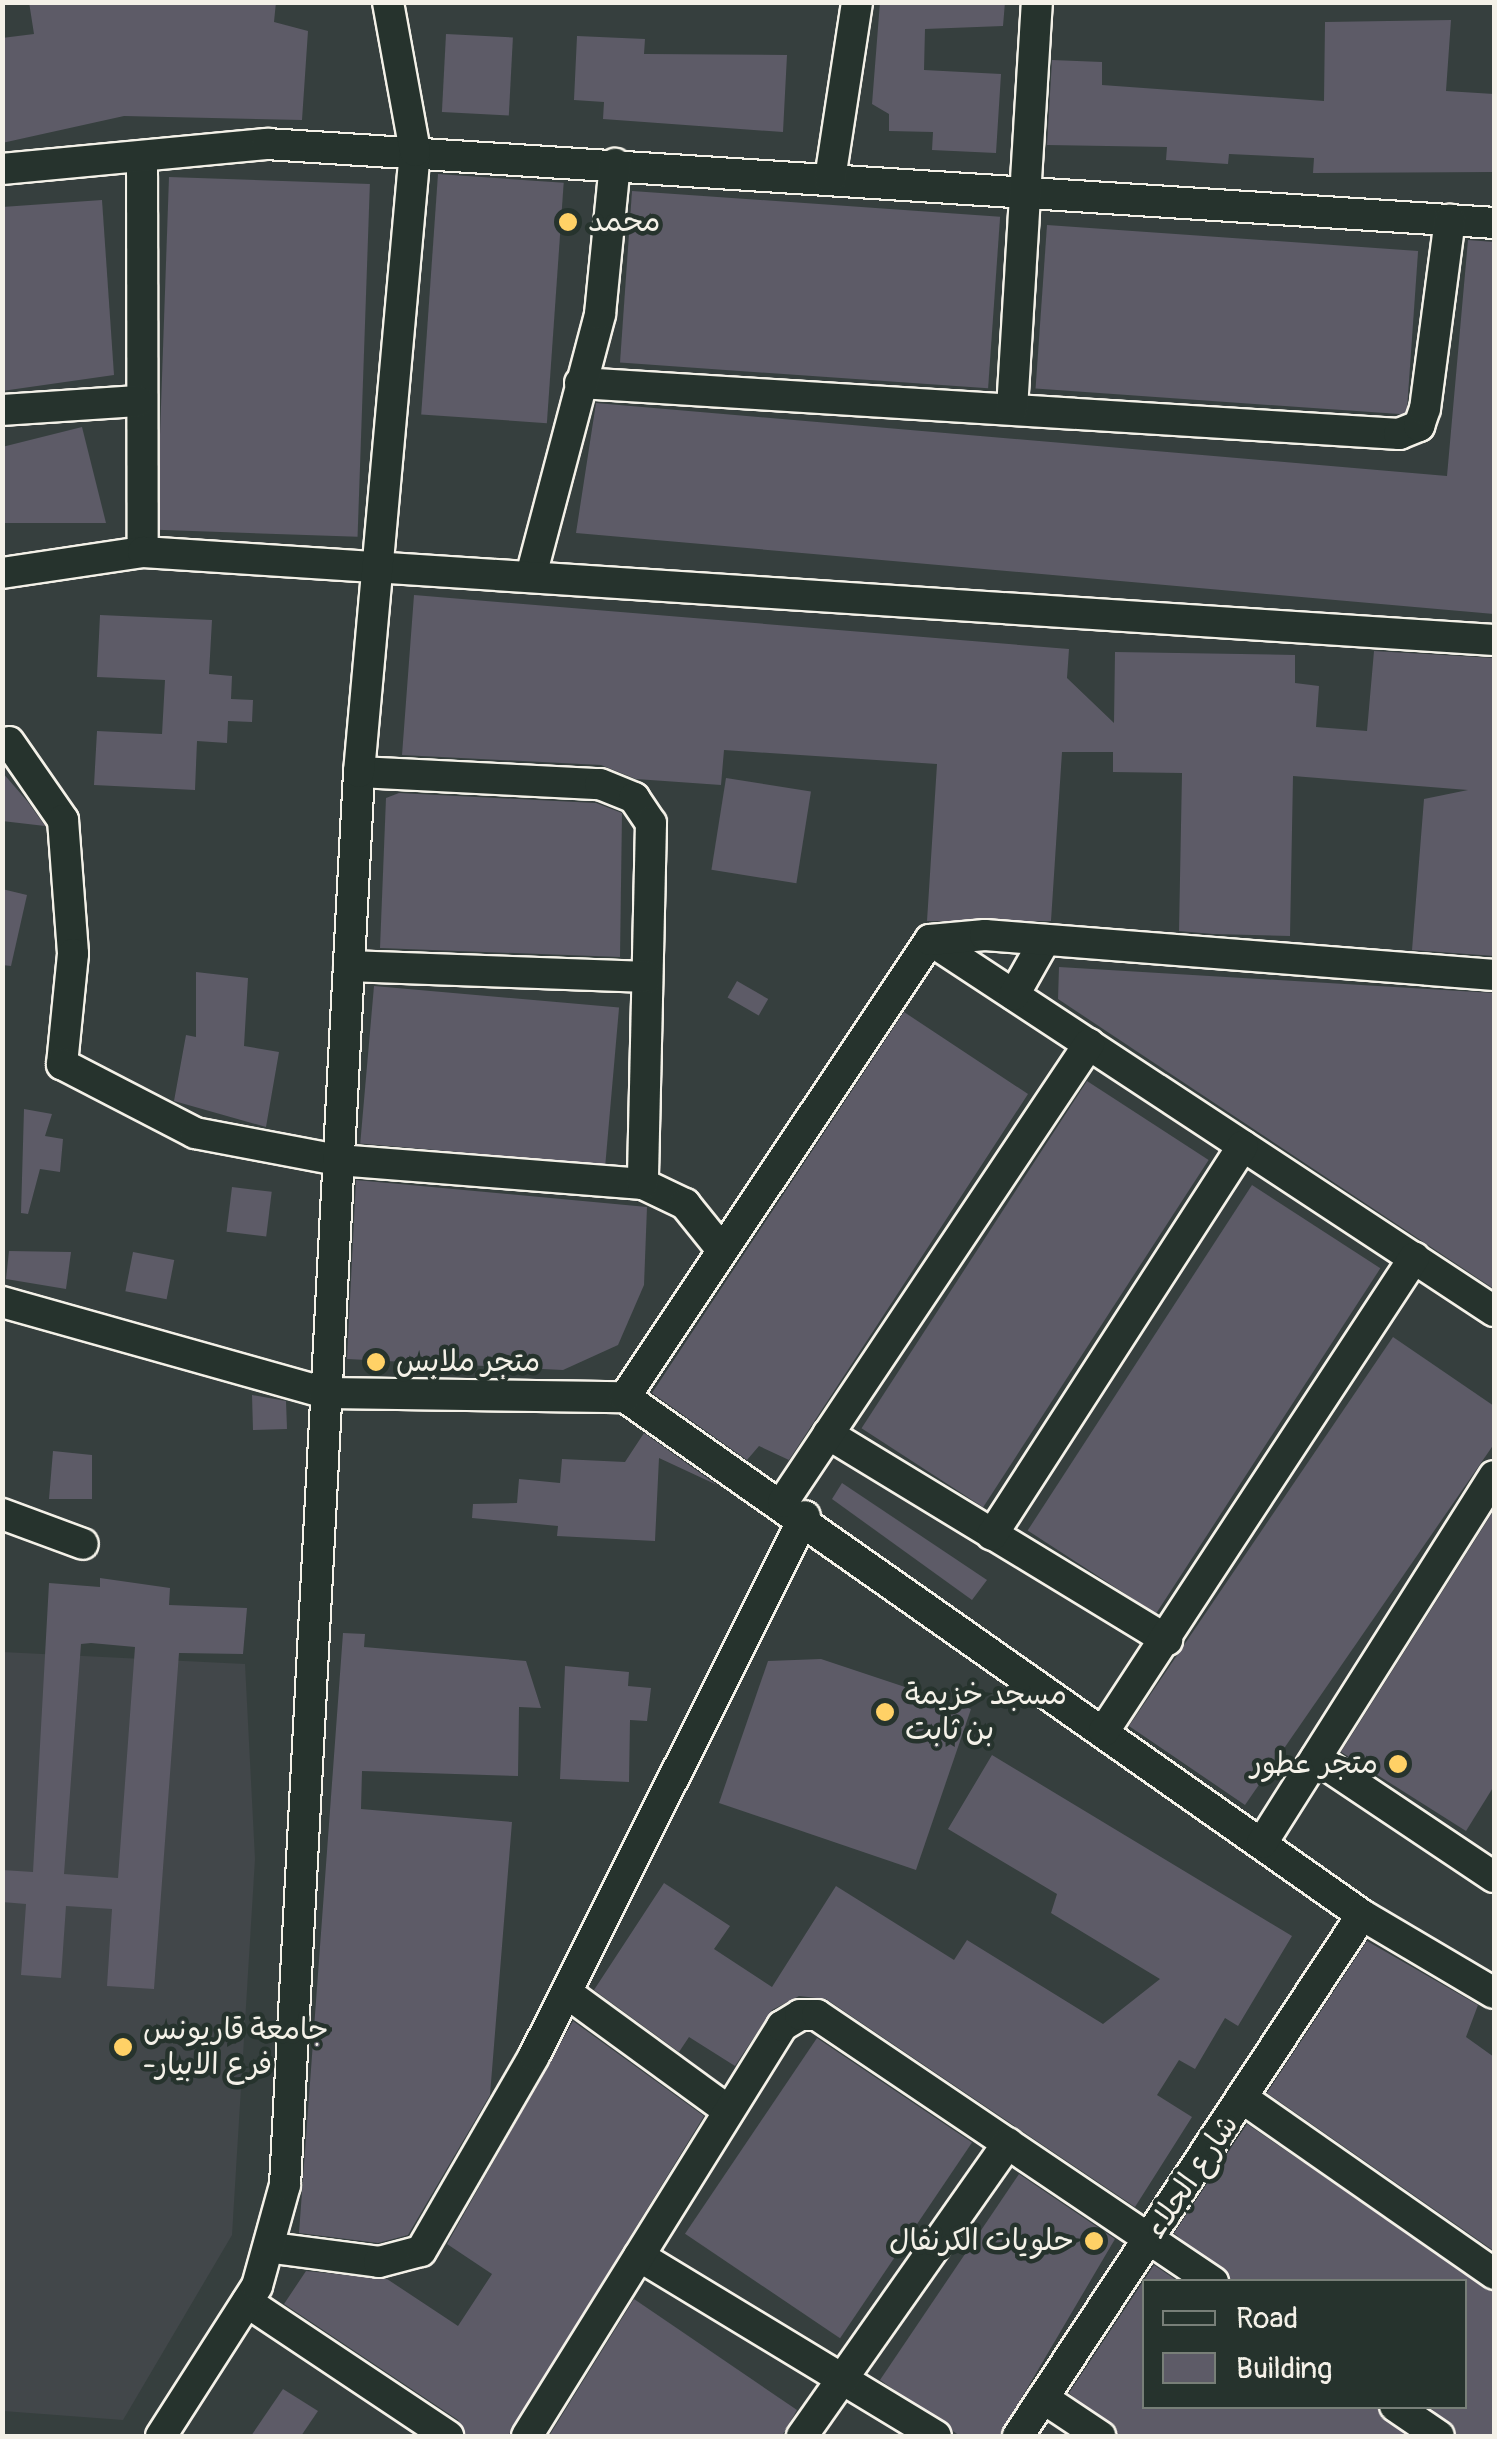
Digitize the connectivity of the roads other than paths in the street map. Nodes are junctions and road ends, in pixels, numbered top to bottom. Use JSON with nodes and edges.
{"nodes":[{"id":1,"x":388,"y":2,"type":"edge"},
{"id":2,"x":857,"y":2,"type":"edge"},
{"id":3,"x":1037,"y":2,"type":"edge"},
{"id":4,"x":416,"y":151,"type":"junction"},
{"id":5,"x":142,"y":157,"type":"junction"},
{"id":6,"x":615,"y":164,"type":"junction"},
{"id":7,"x":2,"y":170,"type":"edge"},
{"id":8,"x":830,"y":179,"type":"junction"},
{"id":9,"x":1026,"y":192,"type":"junction"},
{"id":10,"x":1450,"y":220,"type":"junction"},
{"id":11,"x":1494,"y":223,"type":"edge"},
{"id":12,"x":580,"y":383,"type":"junction"},
{"id":13,"x":138,"y":401,"type":"junction"},
{"id":14,"x":2,"y":410,"type":"edge"},
{"id":15,"x":1012,"y":410,"type":"junction"},
{"id":16,"x":143,"y":552,"type":"junction"},
{"id":17,"x":381,"y":563,"type":"junction"},
{"id":18,"x":532,"y":572,"type":"junction"},
{"id":19,"x":2,"y":573,"type":"edge"},
{"id":20,"x":1494,"y":640,"type":"edge"},
{"id":21,"x":9,"y":742,"type":"dead end"},
{"id":22,"x":359,"y":772,"type":"junction"},
{"id":23,"x":930,"y":940,"type":"junction"},
{"id":24,"x":1044,"y":940,"type":"junction"},
{"id":25,"x":349,"y":966,"type":"junction"},
{"id":26,"x":1494,"y":974,"type":"edge"},
{"id":27,"x":647,"y":977,"type":"junction"},
{"id":28,"x":1014,"y":995,"type":"junction"},
{"id":29,"x":1088,"y":1044,"type":"junction"},
{"id":30,"x":1242,"y":1146,"type":"junction"},
{"id":31,"x":338,"y":1160,"type":"junction"},
{"id":32,"x":643,"y":1184,"type":"junction"},
{"id":33,"x":722,"y":1250,"type":"junction"},
{"id":34,"x":1414,"y":1258,"type":"junction"},
{"id":35,"x":2,"y":1302,"type":"edge"},
{"id":36,"x":1494,"y":1312,"type":"edge"},
{"id":37,"x":326,"y":1393,"type":"junction"},
{"id":38,"x":625,"y":1397,"type":"junction"},
{"id":39,"x":828,"y":1434,"type":"junction"},
{"id":40,"x":1494,"y":1476,"type":"edge"},
{"id":41,"x":794,"y":1509,"type":"junction"},
{"id":42,"x":2,"y":1514,"type":"edge"},
{"id":43,"x":992,"y":1534,"type":"junction"},
{"id":44,"x":84,"y":1544,"type":"dead end"},
{"id":45,"x":1167,"y":1640,"type":"junction"},
{"id":46,"x":1104,"y":1731,"type":"junction"},
{"id":47,"x":1316,"y":1758,"type":"junction"},
{"id":48,"x":1262,"y":1843,"type":"junction"},
{"id":49,"x":1490,"y":1862,"type":"edge"},
{"id":50,"x":1362,"y":1915,"type":"junction"},
{"id":51,"x":566,"y":1993,"type":"junction"},
{"id":52,"x":1494,"y":1993,"type":"edge"},
{"id":53,"x":1245,"y":2100,"type":"junction"},
{"id":54,"x":729,"y":2111,"type":"junction"},
{"id":55,"x":1008,"y":2143,"type":"junction"},
{"id":56,"x":1151,"y":2239,"type":"junction"},
{"id":57,"x":274,"y":2248,"type":"junction"},
{"id":58,"x":638,"y":2256,"type":"junction"},
{"id":59,"x":1494,"y":2274,"type":"edge"},
{"id":60,"x":1209,"y":2279,"type":"edge"},
{"id":61,"x":247,"y":2302,"type":"junction"},
{"id":62,"x":841,"y":2379,"type":"junction"},
{"id":63,"x":1044,"y":2398,"type":"junction"},
{"id":64,"x":1399,"y":2409,"type":"edge"},
{"id":65,"x":161,"y":2436,"type":"edge"},
{"id":66,"x":448,"y":2436,"type":"edge"},
{"id":67,"x":527,"y":2436,"type":"edge"},
{"id":68,"x":802,"y":2436,"type":"edge"},
{"id":69,"x":936,"y":2436,"type":"edge"},
{"id":70,"x":1018,"y":2436,"type":"edge"},
{"id":71,"x":1100,"y":2436,"type":"edge"},
{"id":72,"x":1439,"y":2436,"type":"edge"}],
"edges":[{"from":1,"to":4,"type":"street"},
{"from":2,"to":8,"type":"street"},
{"from":3,"to":9,"type":"street"},
{"from":4,"to":5,"type":"street"},
{"from":4,"to":6,"type":"street"},
{"from":4,"to":17,"type":"street"},
{"from":5,"to":7,"type":"street"},
{"from":5,"to":13,"type":"street"},
{"from":6,"to":8,"type":"street"},
{"from":6,"to":12,"type":"street"},
{"from":8,"to":9,"type":"street"},
{"from":9,"to":10,"type":"street"},
{"from":9,"to":15,"type":"street"},
{"from":10,"to":11,"type":"street"},
{"from":10,"to":15,"type":"street"},
{"from":12,"to":15,"type":"street"},
{"from":12,"to":18,"type":"street"},
{"from":13,"to":14,"type":"street"},
{"from":13,"to":16,"type":"street"},
{"from":16,"to":17,"type":"street"},
{"from":16,"to":19,"type":"street"},
{"from":17,"to":18,"type":"street"},
{"from":17,"to":22,"type":"street"},
{"from":18,"to":20,"type":"street"},
{"from":21,"to":31,"type":"street"},
{"from":22,"to":25,"type":"street"},
{"from":22,"to":27,"type":"street"},
{"from":23,"to":24,"type":"street"},
{"from":23,"to":28,"type":"street"},
{"from":23,"to":33,"type":"street"},
{"from":24,"to":26,"type":"street"},
{"from":24,"to":28,"type":"street"},
{"from":25,"to":27,"type":"street"},
{"from":25,"to":31,"type":"street"},
{"from":27,"to":32,"type":"street"},
{"from":28,"to":29,"type":"street"},
{"from":29,"to":30,"type":"street"},
{"from":29,"to":39,"type":"street"},
{"from":30,"to":34,"type":"street"},
{"from":30,"to":43,"type":"street"},
{"from":31,"to":32,"type":"street"},
{"from":31,"to":37,"type":"street"},
{"from":32,"to":33,"type":"street"},
{"from":33,"to":38,"type":"street"},
{"from":34,"to":36,"type":"street"},
{"from":34,"to":45,"type":"street"},
{"from":35,"to":37,"type":"street"},
{"from":37,"to":38,"type":"street"},
{"from":37,"to":57,"type":"street"},
{"from":38,"to":41,"type":"street"},
{"from":39,"to":41,"type":"street"},
{"from":39,"to":43,"type":"street"},
{"from":40,"to":47,"type":"street"},
{"from":41,"to":46,"type":"street"},
{"from":41,"to":51,"type":"street"},
{"from":42,"to":44,"type":"street"},
{"from":43,"to":45,"type":"street"},
{"from":45,"to":46,"type":"street"},
{"from":46,"to":48,"type":"street"},
{"from":47,"to":48,"type":"street"},
{"from":47,"to":49,"type":"street"},
{"from":48,"to":50,"type":"street"},
{"from":50,"to":52,"type":"street"},
{"from":50,"to":53,"type":"street","name":"شارع الجلاء"},
{"from":51,"to":54,"type":"street"},
{"from":51,"to":57,"type":"street"},
{"from":53,"to":56,"type":"street","name":"شارع الجلاء"},
{"from":53,"to":59,"type":"street"},
{"from":54,"to":55,"type":"street"},
{"from":54,"to":58,"type":"street"},
{"from":55,"to":56,"type":"street"},
{"from":55,"to":62,"type":"street"},
{"from":56,"to":60,"type":"street"},
{"from":56,"to":63,"type":"street","name":"شارع الجلاء"},
{"from":57,"to":61,"type":"street"},
{"from":58,"to":62,"type":"street"},
{"from":58,"to":67,"type":"street"},
{"from":61,"to":65,"type":"street"},
{"from":61,"to":66,"type":"street"},
{"from":62,"to":68,"type":"street"},
{"from":62,"to":69,"type":"street"},
{"from":63,"to":70,"type":"street","name":"شارع الجلاء"},
{"from":63,"to":71,"type":"street"},
{"from":64,"to":72,"type":"street"}]}
